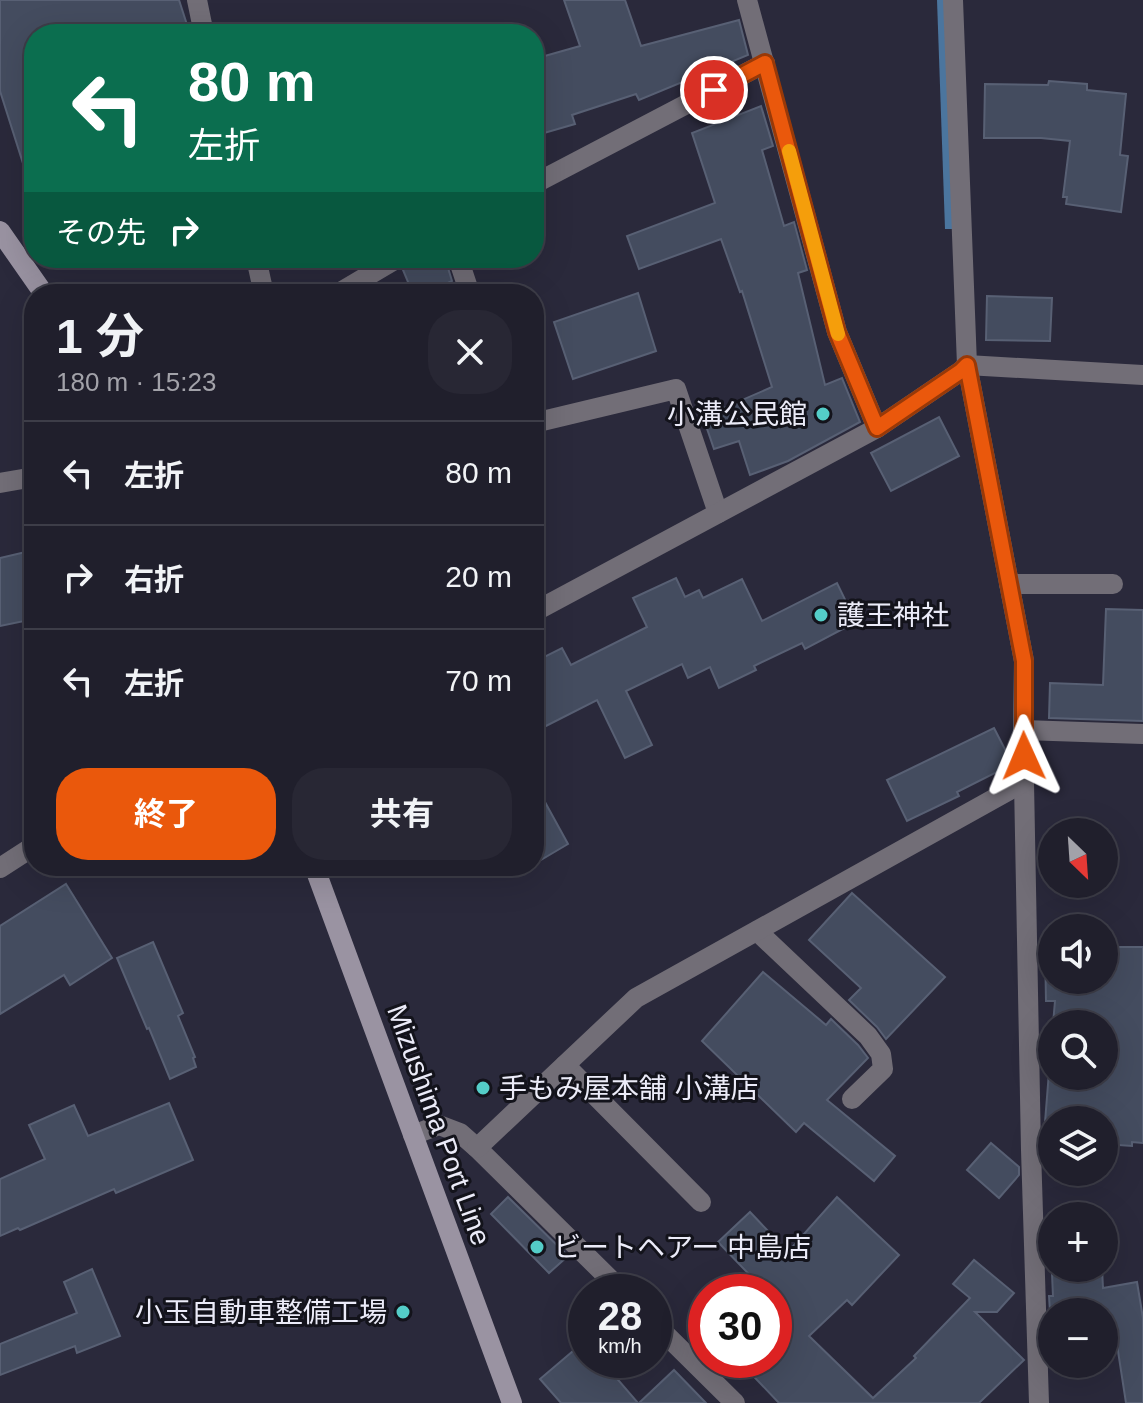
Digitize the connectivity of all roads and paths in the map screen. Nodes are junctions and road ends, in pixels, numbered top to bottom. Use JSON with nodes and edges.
{"nodes":[{"id":1,"x":197,"y":0,"type":"edge"},
{"id":2,"x":747,"y":0,"type":"edge"},
{"id":3,"x":953,"y":0,"type":"edge"},
{"id":4,"x":202,"y":24,"type":"edge"},
{"id":5,"x":765,"y":63,"type":"junction"},
{"id":6,"x":544,"y":179,"type":"edge"},
{"id":7,"x":0,"y":231,"type":"edge"},
{"id":8,"x":24,"y":265,"type":"edge"},
{"id":9,"x":381,"y":268,"type":"edge"},
{"id":10,"x":354,"y":284,"type":"edge"},
{"id":11,"x":967,"y":365,"type":"junction"},
{"id":12,"x":1143,"y":375,"type":"edge"},
{"id":13,"x":544,"y":421,"type":"edge"},
{"id":14,"x":877,"y":428,"type":"junction"},
{"id":15,"x":24,"y":479,"type":"edge"},
{"id":16,"x":0,"y":483,"type":"edge"},
{"id":17,"x":718,"y":513,"type":"junction"},
{"id":18,"x":1009,"y":584,"type":"junction"},
{"id":19,"x":1113,"y":584,"type":"dead end"},
{"id":20,"x":544,"y":607,"type":"edge"},
{"id":21,"x":1023,"y":730,"type":"junction"},
{"id":22,"x":1143,"y":734,"type":"edge"},
{"id":23,"x":1024,"y":782,"type":"junction"},
{"id":24,"x":24,"y":852,"type":"edge"},
{"id":25,"x":0,"y":868,"type":"edge"},
{"id":26,"x":318,"y":876,"type":"edge"},
{"id":27,"x":757,"y":931,"type":"junction"},
{"id":28,"x":565,"y":1065,"type":"junction"},
{"id":29,"x":852,"y":1099,"type":"dead end"},
{"id":30,"x":413,"y":1135,"type":"junction"},
{"id":31,"x":477,"y":1148,"type":"junction"},
{"id":32,"x":701,"y":1202,"type":"dead end"},
{"id":33,"x":605,"y":1274,"type":"edge"},
{"id":34,"x":672,"y":1341,"type":"edge"},
{"id":35,"x":512,"y":1403,"type":"edge"},
{"id":36,"x":735,"y":1403,"type":"edge"},
{"id":37,"x":1039,"y":1403,"type":"edge"}],
"edges":[{"from":1,"to":4,"type":"street"},
{"from":2,"to":5,"type":"street"},
{"from":3,"to":11,"type":"street"},
{"from":5,"to":6,"type":"street"},
{"from":5,"to":14,"type":"street"},
{"from":7,"to":8,"type":"main road"},
{"from":9,"to":10,"type":"street"},
{"from":11,"to":12,"type":"street"},
{"from":11,"to":14,"type":"street"},
{"from":11,"to":18,"type":"street"},
{"from":13,"to":17,"type":"street"},
{"from":14,"to":17,"type":"street"},
{"from":15,"to":16,"type":"street"},
{"from":17,"to":20,"type":"street"},
{"from":18,"to":19,"type":"street"},
{"from":18,"to":21,"type":"street"},
{"from":21,"to":22,"type":"street"},
{"from":21,"to":23,"type":"street"},
{"from":23,"to":27,"type":"street"},
{"from":23,"to":37,"type":"street"},
{"from":24,"to":25,"type":"street"},
{"from":26,"to":30,"type":"main road","name":"Mizushima Port Line"},
{"from":27,"to":28,"type":"street"},
{"from":27,"to":29,"type":"street"},
{"from":28,"to":31,"type":"street"},
{"from":28,"to":32,"type":"street"},
{"from":30,"to":31,"type":"street"},
{"from":30,"to":35,"type":"main road","name":"Mizushima Port Line"},
{"from":31,"to":33,"type":"street"},
{"from":34,"to":36,"type":"street"}]}
